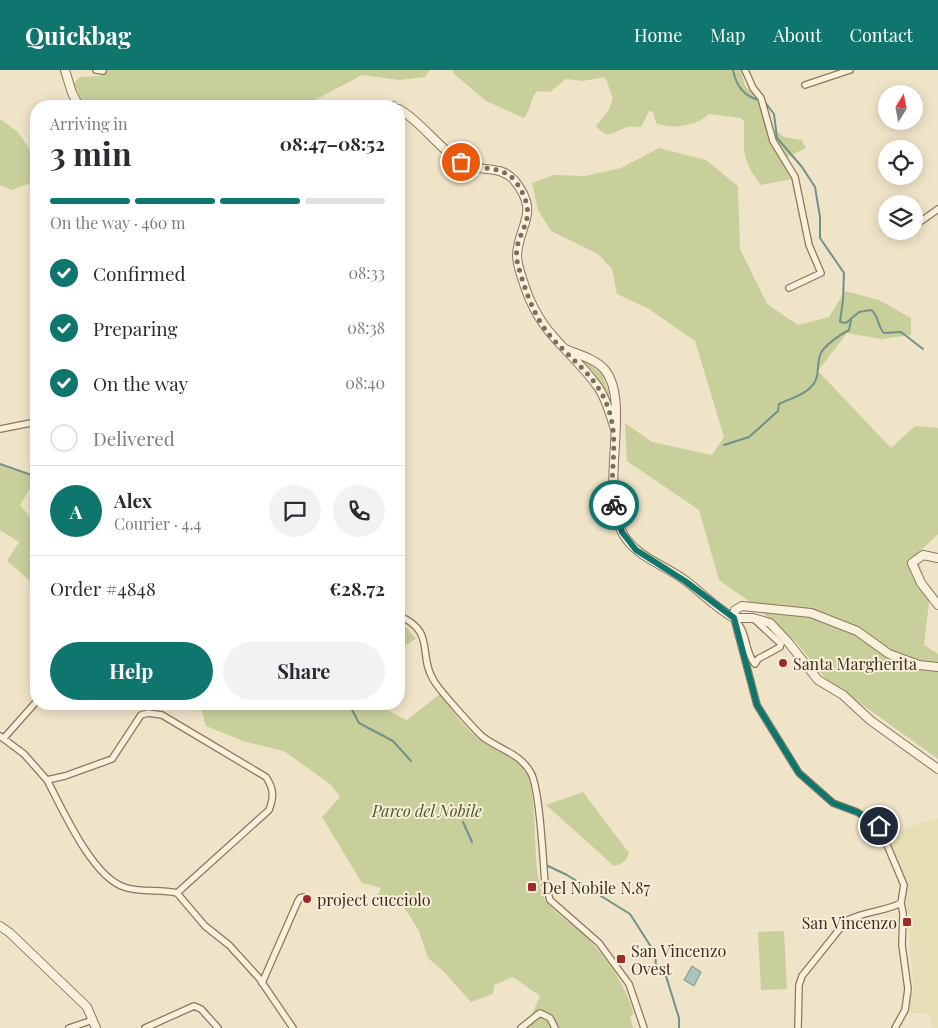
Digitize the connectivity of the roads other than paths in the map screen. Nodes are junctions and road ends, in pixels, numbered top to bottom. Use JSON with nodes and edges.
{"nodes":[{"id":1,"x":65,"y":70,"type":"edge"},
{"id":2,"x":745,"y":70,"type":"edge"},
{"id":3,"x":850,"y":70,"type":"edge"},
{"id":4,"x":806,"y":85,"type":"dead end"},
{"id":5,"x":76,"y":100,"type":"edge"},
{"id":6,"x":405,"y":113,"type":"edge"},
{"id":7,"x":938,"y":209,"type":"edge"},
{"id":8,"x":923,"y":219,"type":"edge"},
{"id":9,"x":789,"y":288,"type":"dead end"},
{"id":10,"x":563,"y":349,"type":"junction"},
{"id":11,"x":30,"y":423,"type":"edge"},
{"id":12,"x":0,"y":429,"type":"edge"},
{"id":13,"x":615,"y":430,"type":"junction"},
{"id":14,"x":938,"y":558,"type":"edge"},
{"id":15,"x":938,"y":605,"type":"edge"},
{"id":16,"x":734,"y":618,"type":"junction"},
{"id":17,"x":753,"y":618,"type":"junction"},
{"id":18,"x":405,"y":619,"type":"edge"},
{"id":19,"x":938,"y":667,"type":"edge"},
{"id":20,"x":30,"y":708,"type":"edge"},
{"id":21,"x":2,"y":737,"type":"edge"},
{"id":22,"x":938,"y":769,"type":"edge"},
{"id":23,"x":47,"y":780,"type":"junction"},
{"id":24,"x":177,"y":894,"type":"junction"},
{"id":25,"x":304,"y":897,"type":"dead end"},
{"id":26,"x":901,"y":903,"type":"junction"},
{"id":27,"x":0,"y":926,"type":"edge"},
{"id":28,"x":262,"y":983,"type":"junction"},
{"id":29,"x":93,"y":1020,"type":"junction"},
{"id":30,"x":69,"y":1028,"type":"edge"},
{"id":31,"x":96,"y":1028,"type":"edge"},
{"id":32,"x":145,"y":1028,"type":"edge"},
{"id":33,"x":218,"y":1028,"type":"edge"},
{"id":34,"x":293,"y":1028,"type":"edge"},
{"id":35,"x":520,"y":1028,"type":"edge"},
{"id":36,"x":555,"y":1028,"type":"edge"},
{"id":37,"x":644,"y":1028,"type":"edge"},
{"id":38,"x":798,"y":1028,"type":"edge"},
{"id":39,"x":895,"y":1028,"type":"edge"}],
"edges":[{"from":1,"to":5,"type":"street"},
{"from":2,"to":9,"type":"street"},
{"from":3,"to":4,"type":"street"},
{"from":6,"to":10,"type":"street"},
{"from":7,"to":8,"type":"street"},
{"from":10,"to":13,"type":"street"},
{"from":10,"to":13,"type":"street"},
{"from":11,"to":12,"type":"street"},
{"from":13,"to":16,"type":"street"},
{"from":14,"to":15,"type":"street"},
{"from":16,"to":17,"type":"street"},
{"from":16,"to":17,"type":"street"},
{"from":16,"to":19,"type":"street"},
{"from":16,"to":26,"type":"street"},
{"from":17,"to":22,"type":"street"},
{"from":18,"to":37,"type":"street"},
{"from":20,"to":21,"type":"street"},
{"from":21,"to":23,"type":"street"},
{"from":23,"to":24,"type":"street"},
{"from":23,"to":24,"type":"street"},
{"from":24,"to":28,"type":"street"},
{"from":25,"to":28,"type":"street"},
{"from":26,"to":38,"type":"street"},
{"from":26,"to":39,"type":"street"},
{"from":27,"to":29,"type":"street"},
{"from":28,"to":34,"type":"street"},
{"from":29,"to":30,"type":"street"},
{"from":29,"to":31,"type":"street"},
{"from":32,"to":33,"type":"street"},
{"from":35,"to":36,"type":"street"}]}
